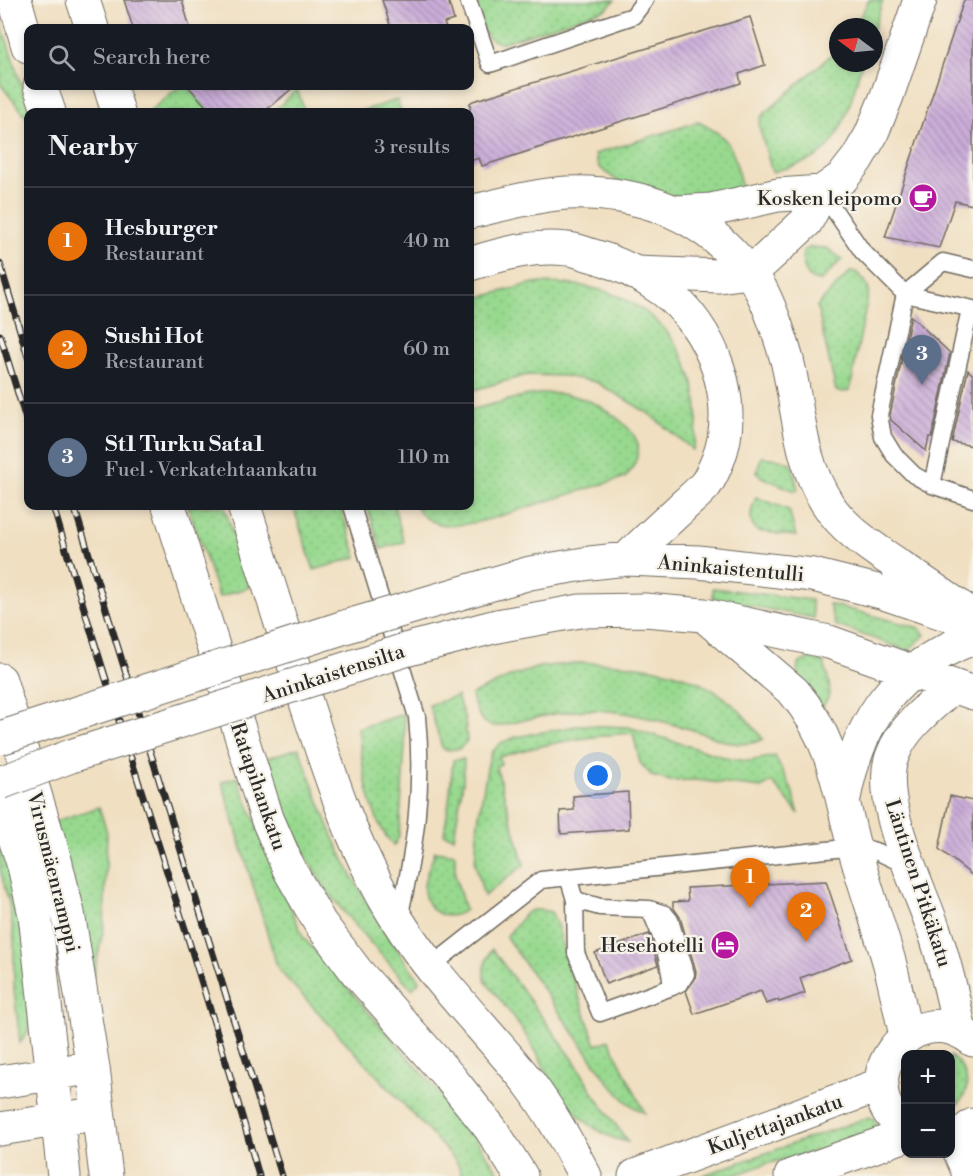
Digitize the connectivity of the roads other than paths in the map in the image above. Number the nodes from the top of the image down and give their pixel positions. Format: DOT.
graph roads {
  1 [pos="15,0"];
  2 [pos="83,0"];
  3 [pos="468,0"];
  4 [pos="645,0"];
  5 [pos="920,0"];
  6 [pos="91,24"];
  7 [pos="24,32"];
  8 [pos="41,90"];
  9 [pos="111,90"];
  10 [pos="48,108"];
  11 [pos="117,108"];
  12 [pos="822,192"];
  13 [pos="474,211"];
  14 [pos="678,213"];
  15 [pos="474,263"];
  16 [pos="973,269"];
  17 [pos="749,272"];
  18 [pos="635,273"];
  19 [pos="904,294"];
  20 [pos="972,309"];
  21 [pos="932,485"];
  22 [pos="973,499"];
  23 [pos="170,510"];
  24 [pos="245,510"];
  25 [pos="353,510"];
  26 [pos="627,559"];
  27 [pos="485,586"];
  28 [pos="704,615"];
  29 [pos="973,616"];
  30 [pos="973,623"];
  31 [pos="973,638"];
  32 [pos="911,672"];
  33 [pos="0,680"];
  34 [pos="963,689"];
  35 [pos="0,738"];
  36 [pos="0,783"];
  37 [pos="0,793"];
  38 [pos="844,800"];
  39 [pos="855,848"];
  40 [pos="910,868"];
  41 [pos="568,877"];
  42 [pos="575,900"];
  43 [pos="398,922"];
  44 [pos="430,967"];
  45 [pos="906,1036"];
  46 [pos="967,1036"];
  47 [pos="93,1068"];
  48 [pos="54,1073"];
  49 [pos="0,1082"];
  50 [pos="882,1084"];
  51 [pos="98,1114"];
  52 [pos="58,1119"];
  53 [pos="901,1123"];
  54 [pos="0,1129"];
  55 [pos="959,1132"];
  56 [pos="901,1137"];
  57 [pos="64,1176"];
  58 [pos="106,1176"];
  59 [pos="521,1176"];
  60 [pos="585,1176"];
  61 [pos="635,1176"];
  62 [pos="791,1176"];
  63 [pos="970,1176"];
  1 -- 7 [label="main road"];
  2 -- 6 [label="main road"];
  3 -- 4 [label="lane"];
  5 -- 12 [label="main road"];
  8 -- 10 [label="main road"];
  9 -- 11 [label="main road"];
  12 -- 14 [label="main road"];
  12 -- 17 [label="main road"];
  12 -- 19 [label="lane"];
  13 -- 14 [label="main road"];
  14 -- 17 [label="main road"];
  15 -- 18 [label="main road"];
  16 -- 19 [label="lane"];
  17 -- 18 [label="main road"];
  17 -- 29 [label="main road"];
  18 -- 26 [label="main road"];
  19 -- 20 [label="lane"];
  19 -- 21 [label="lane"];
  20 -- 21 [label="lane"];
  21 -- 22 [label="lane"];
  23 -- 59 [label="main road, Ratapihankatu"];
  24 -- 43 [label="main road"];
  25 -- 43 [label="lane"];
  26 -- 27 [label="main road, Aninkaistentulli"];
  26 -- 30 [label="main road, Aninkaistentulli"];
  27 -- 35 [label="main road, Aninkaistensilta, bridge"];
  28 -- 32 [label="main road"];
  28 -- 36 [label="main road, Aninkaistensilta, bridge"];
  28 -- 38 [label="main road"];
  31 -- 32 [label="main road"];
  32 -- 34 [label="main road"];
  32 -- 38 [label="main road"];
  33 -- 47 [label="main road, Virusmäenramppi"];
  34 -- 40 [label="main road, Läntinen Pitkäkatu"];
  37 -- 48 [label="main road, Virusmäenramppi"];
  38 -- 39 [label="main road"];
  39 -- 40 [label="lane"];
  39 -- 41 [label="lane"];
  39 -- 45 [label="main road"];
  40 -- 46 [label="main road, Läntinen Pitkäkatu"];
  41 -- 42 [label="lane"];
  41 -- 44 [label="lane"];
  42 -- 42 [label="lane"];
  43 -- 44 [label="main road"];
  44 -- 60 [label="main road"];
  45 -- 46 [label="main road"];
  45 -- 50 [label="main road"];
  47 -- 48 [label="main road"];
  47 -- 51 [label="main road, Virusmäenramppi"];
  48 -- 49 [label="main road"];
  48 -- 52 [label="main road, Virusmäenramppi"];
  50 -- 53 [label="main road"];
  50 -- 61 [label="main road, Kuljettajankatu"];
  51 -- 52 [label="main road"];
  51 -- 58 [label="main road, Virusmäenramppi"];
  52 -- 54 [label="main road"];
  52 -- 57 [label="main road, Virusmäenramppi"];
  55 -- 63 [label="main road"];
  56 -- 62 [label="main road"];
}
